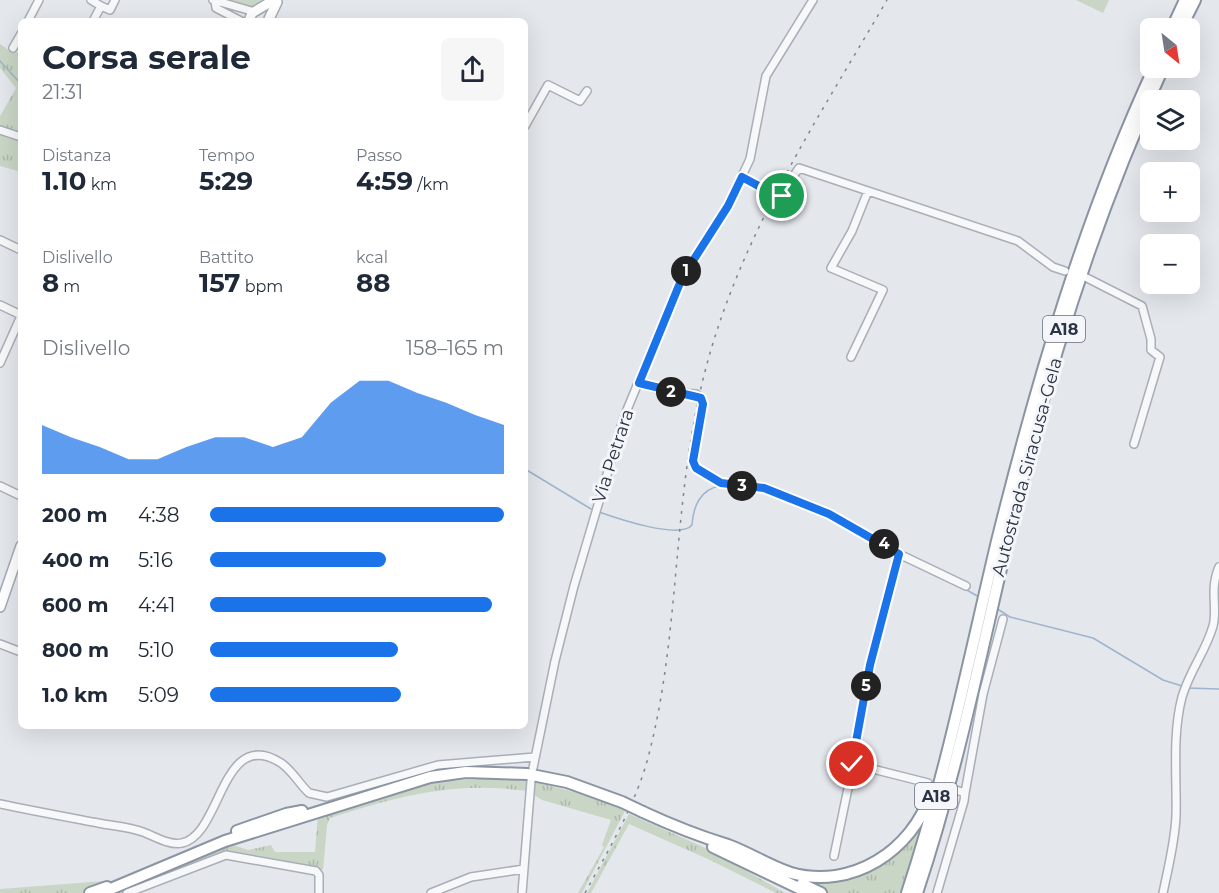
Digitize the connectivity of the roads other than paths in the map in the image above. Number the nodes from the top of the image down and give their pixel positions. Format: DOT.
graph roads {
  1 [pos="39,0"];
  2 [pos="91,0"];
  3 [pos="115,0"];
  4 [pos="214,0"];
  5 [pos="276,0"];
  6 [pos="813,0"];
  7 [pos="1185,0"];
  8 [pos="1195,0"];
  9 [pos="225,5"];
  10 [pos="101,6"];
  11 [pos="256,11"];
  12 [pos="30,18"];
  13 [pos="95,18"];
  14 [pos="235,18"];
  15 [pos="244,18"];
  16 [pos="250,18"];
  17 [pos="267,18"];
  18 [pos="269,18"];
  19 [pos="1177,18"];
  20 [pos="1186,18"];
  21 [pos="18,39"];
  22 [pos="13,48"];
  23 [pos="1150,78"];
  24 [pos="1159,78"];
  25 [pos="587,91"];
  26 [pos="528,121"];
  27 [pos="0,130"];
  28 [pos="18,136"];
  29 [pos="742,177"];
  30 [pos="868,191"];
  31 [pos="0,240"];
  32 [pos="18,249"];
  33 [pos="1065,271"];
  34 [pos="1087,278"];
  35 [pos="0,305"];
  36 [pos="18,314"];
  37 [pos="18,322"];
  38 [pos="851,357"];
  39 [pos="1,358"];
  40 [pos="639,383"];
  41 [pos="1134,444"];
  42 [pos="0,486"];
  43 [pos="18,495"];
  44 [pos="899,554"];
  45 [pos="18,555"];
  46 [pos="1219,567"];
  47 [pos="966,586"];
  48 [pos="989,596"];
  49 [pos="0,607"];
  50 [pos="986,610"];
  51 [pos="1003,619"];
  52 [pos="0,644"];
  53 [pos="18,651"];
  54 [pos="960,698"];
  55 [pos="956,753"];
  56 [pos="535,757"];
  57 [pos="852,764"];
  58 [pos="534,768"];
  59 [pos="531,781"];
  60 [pos="928,783"];
  61 [pos="956,790"];
  62 [pos="965,793"];
  63 [pos="0,797"];
  64 [pos="338,804"];
  65 [pos="4,805"];
  66 [pos="689,833"];
  67 [pos="715,843"];
  68 [pos="729,854"];
  69 [pos="834,856"];
  70 [pos="524,869"];
  71 [pos="90,893"];
  72 [pos="101,893"];
  73 [pos="128,893"];
  74 [pos="319,893"];
  75 [pos="431,893"];
  76 [pos="522,893"];
  77 [pos="792,893"];
  78 [pos="809,893"];
  79 [pos="821,893"];
  80 [pos="908,893"];
  81 [pos="916,893"];
  82 [pos="922,893"];
  83 [pos="937,893"];
  84 [pos="1163,893"];
  1 -- 12 [label="street"];
  2 -- 10 [label="street"];
  3 -- 10 [label="street"];
  4 -- 9 [label="street"];
  4 -- 14 [label="street"];
  5 -- 11 [label="main road"];
  5 -- 18 [label="main road"];
  6 -- 29 [label="street, Via Petrara"];
  7 -- 19 [label="highway"];
  8 -- 20 [label="highway"];
  9 -- 11 [label="street"];
  9 -- 15 [label="street"];
  10 -- 13 [label="street"];
  11 -- 16 [label="main road"];
  11 -- 17 [label="main road"];
  21 -- 22 [label="street"];
  23 -- 48 [label="highway, Autostrada Siracusa-Gela / A18"];
  24 -- 48 [label="highway, Autostrada Siracusa-Gela / A18"];
  25 -- 26 [label="street"];
  27 -- 28 [label="street"];
  29 -- 30 [label="street"];
  29 -- 40 [label="street, Via Petrara"];
  30 -- 33 [label="street"];
  30 -- 38 [label="street"];
  31 -- 32 [label="street"];
  34 -- 41 [label="street"];
  35 -- 36 [label="street"];
  37 -- 39 [label="street"];
  40 -- 44 [label="street"];
  40 -- 56 [label="street, Via Petrara"];
  42 -- 43 [label="street"];
  44 -- 47 [label="street"];
  44 -- 57 [label="street"];
  45 -- 49 [label="main road"];
  46 -- 84 [label="street"];
  48 -- 50 [label="highway"];
  50 -- 54 [label="highway, A18"];
  50 -- 55 [label="highway, A18"];
  51 -- 62 [label="street"];
  52 -- 53 [label="street"];
  54 -- 67 [label="highway"];
  54 -- 80 [label="highway, A18"];
  55 -- 81 [label="highway, A18"];
  55 -- 82 [label="highway"];
  56 -- 58 [label="street, Via Petrara"];
  56 -- 65 [label="street"];
  57 -- 60 [label="street"];
  57 -- 69 [label="street"];
  59 -- 70 [label="street"];
  61 -- 62 [label="street"];
  62 -- 83 [label="street"];
  63 -- 65 [label="street"];
  64 -- 66 [label="highway, bridge"];
  64 -- 71 [label="highway"];
  64 -- 72 [label="highway"];
  66 -- 67 [label="highway"];
  66 -- 68 [label="highway"];
  67 -- 79 [label="highway"];
  68 -- 77 [label="highway"];
  68 -- 78 [label="highway"];
  70 -- 75 [label="street"];
  70 -- 76 [label="street"];
  73 -- 74 [label="street"];
}
